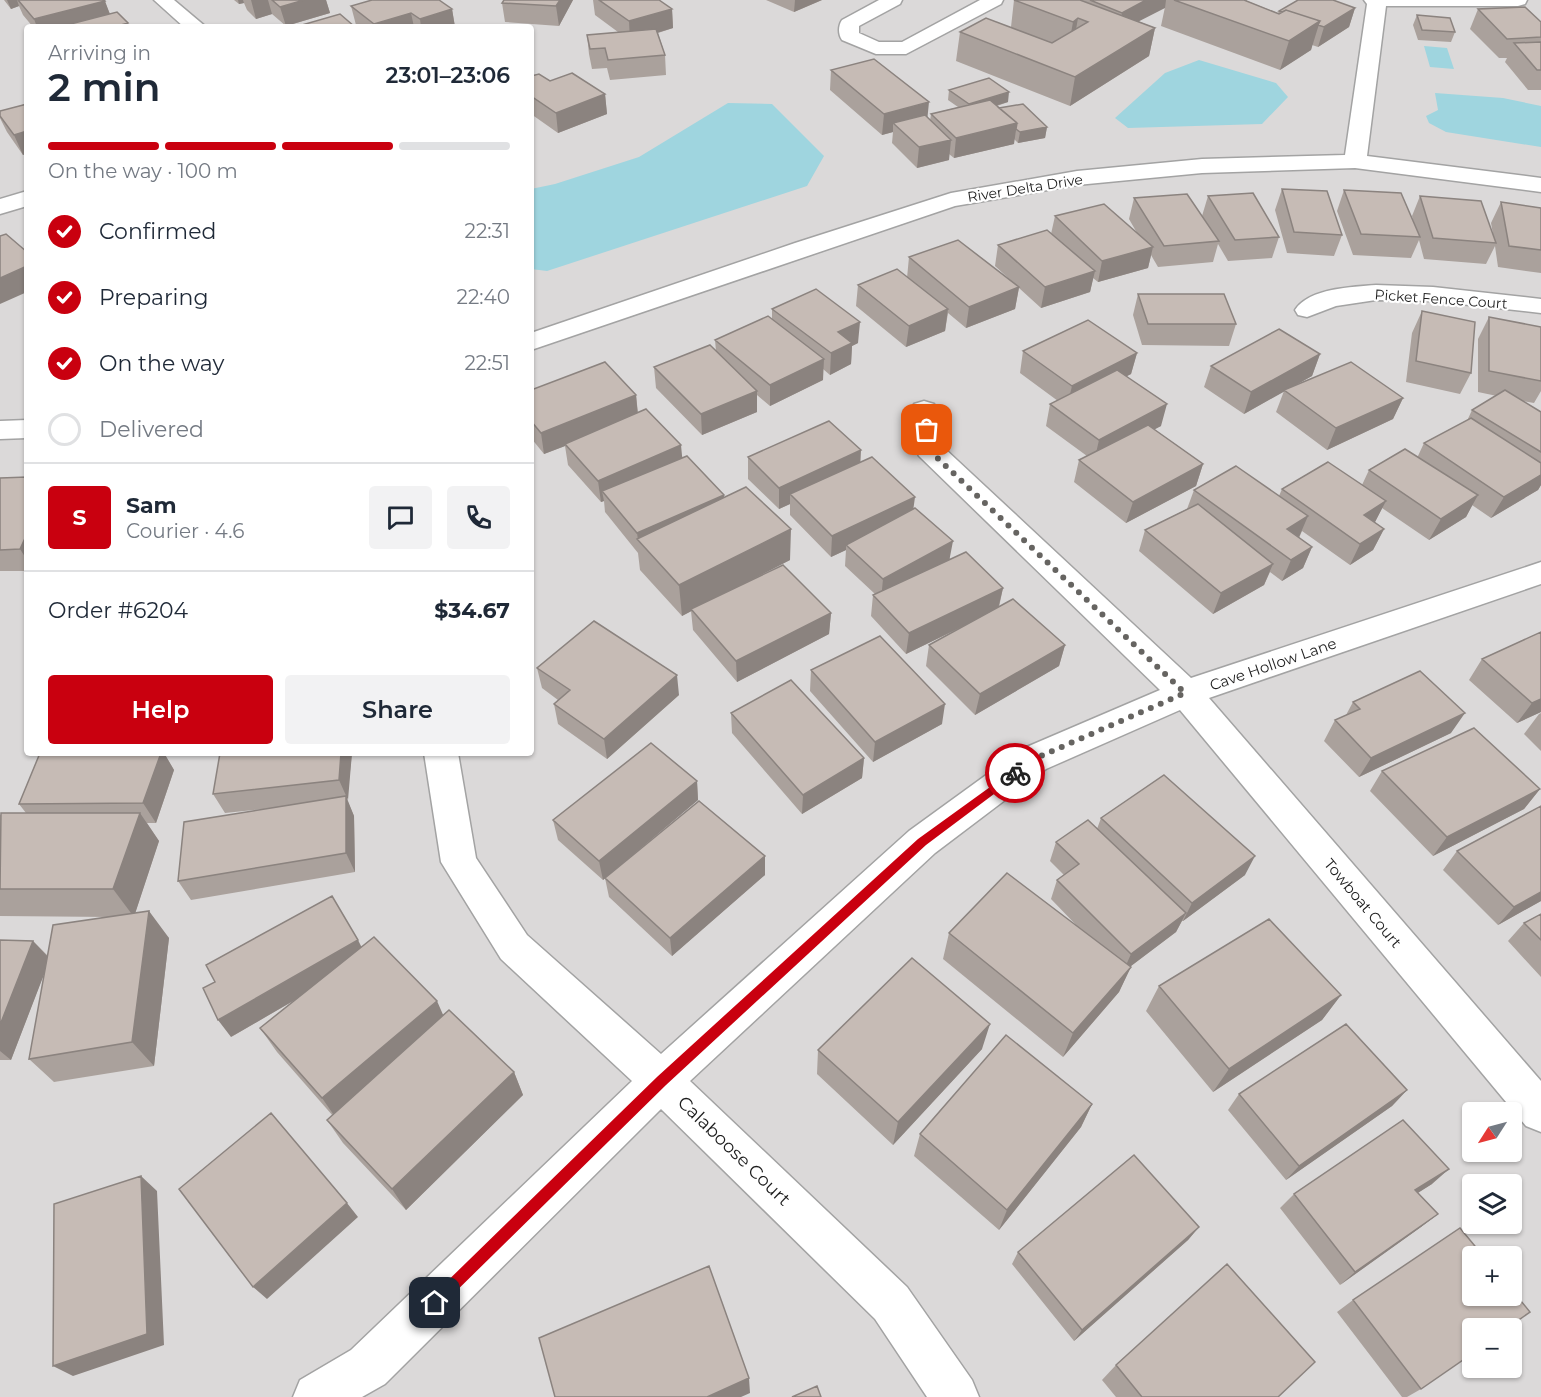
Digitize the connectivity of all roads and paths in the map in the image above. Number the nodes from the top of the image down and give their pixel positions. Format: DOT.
graph roads {
  1 [pos="163,0"];
  2 [pos="893,0"];
  3 [pos="994,0"];
  4 [pos="1375,0"];
  5 [pos="1518,0"];
  6 [pos="951,4"];
  7 [pos="973,12"];
  8 [pos="192,24"];
  9 [pos="1355,161"];
  10 [pos="1541,185"];
  11 [pos="24,199"];
  12 [pos="0,207"];
  13 [pos="1541,306"];
  14 [pos="1307,310"];
  15 [pos="534,341"];
  16 [pos="924,410"];
  17 [pos="24,429"];
  18 [pos="0,430"];
  19 [pos="1541,573"];
  20 [pos="1185,693"];
  21 [pos="440,756"];
  22 [pos="662,1081"];
  23 [pos="1541,1112"];
  24 [pos="317,1397"];
  25 [pos="955,1397"];
  1 -- 8 [label="street"];
  2 -- 7 [label="street"];
  3 -- 7 [label="street"];
  4 -- 5 [label="street"];
  4 -- 9 [label="street"];
  6 -- 7 [label="street"];
  9 -- 10 [label="street, River Delta Drive"];
  9 -- 15 [label="street, River Delta Drive"];
  11 -- 12 [label="street"];
  13 -- 14 [label="street, Picket Fence Court"];
  16 -- 20 [label="street, Towboat Court"];
  17 -- 18 [label="street"];
  19 -- 20 [label="street, Cave Hollow Lane"];
  20 -- 22 [label="street, Cave Hollow Lane"];
  20 -- 23 [label="street, Towboat Court"];
  21 -- 22 [label="street, Calaboose Court"];
  22 -- 24 [label="street, Cave Hollow Lane"];
  22 -- 25 [label="street, Calaboose Court"];
}
